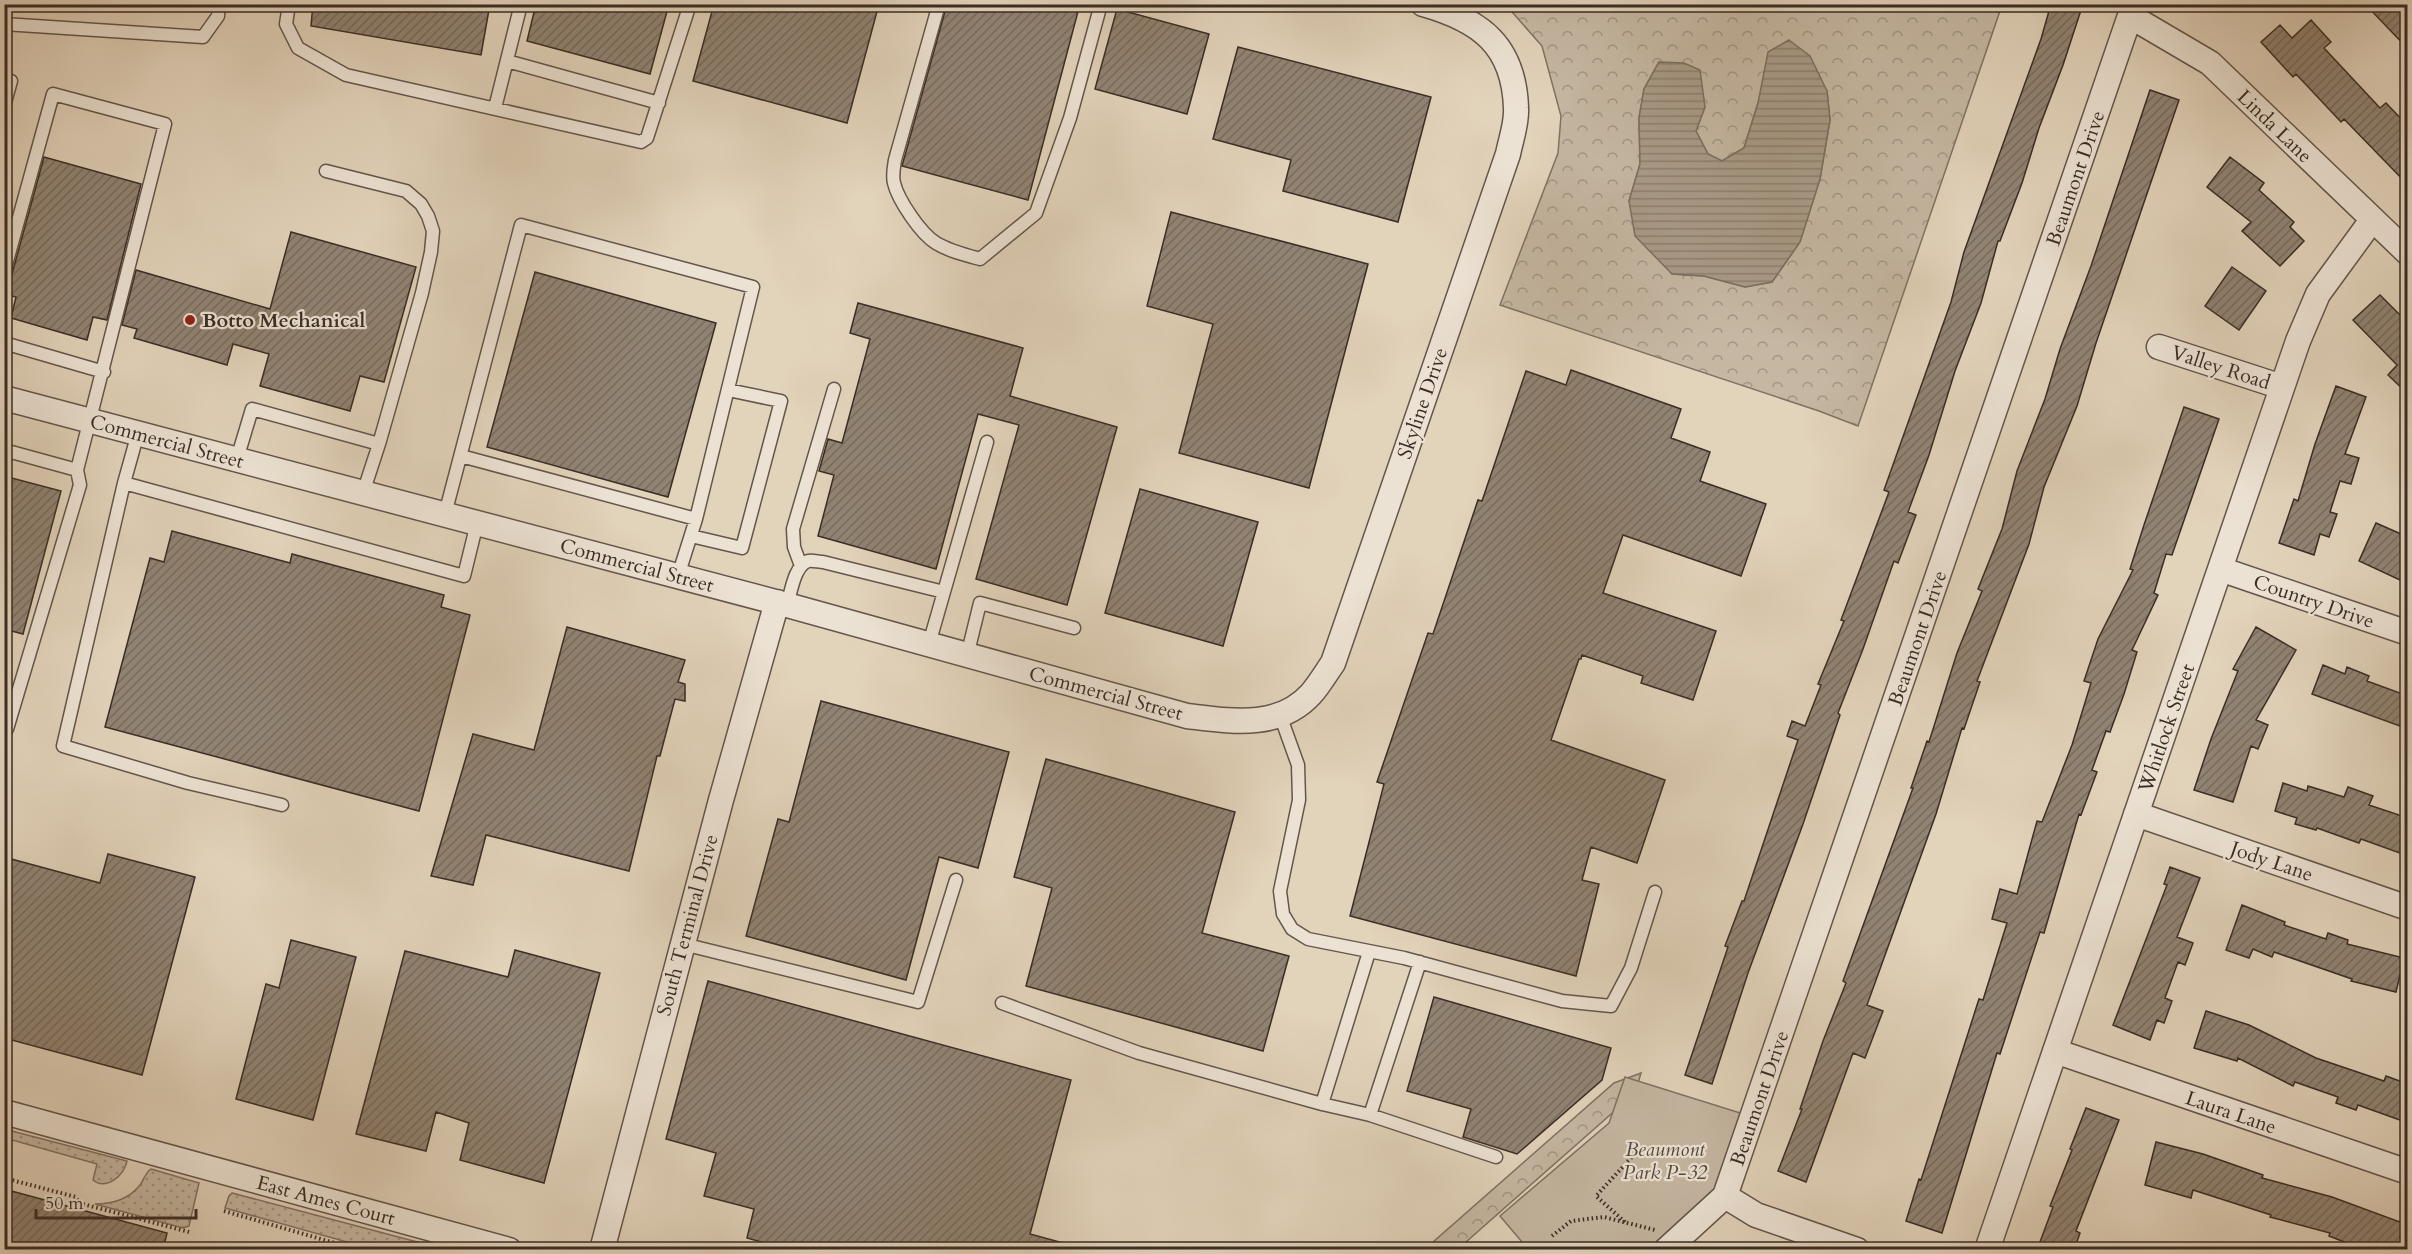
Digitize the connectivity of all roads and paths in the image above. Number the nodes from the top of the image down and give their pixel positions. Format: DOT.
graph roads {
  1 [pos="219,4"];
  2 [pos="289,4"];
  3 [pos="521,4"];
  4 [pos="690,4"];
  5 [pos="939,4"];
  6 [pos="1101,4"];
  7 [pos="1423,4"];
  8 [pos="1460,10"];
  9 [pos="2132,10"];
  10 [pos="4,24"];
  11 [pos="507,61"];
  12 [pos="11,81"];
  13 [pos="659,103"];
  14 [pos="4,106"];
  15 [pos="495,108"];
  16 [pos="326,171"];
  17 [pos="2372,220"];
  18 [pos="2408,253"];
  19 [pos="4,272"];
  20 [pos="4,343"];
  21 [pos="2159,347"];
  22 [pos="104,372"];
  23 [pos="2282,387"];
  24 [pos="834,389"];
  25 [pos="728,390"];
  26 [pos="4,398"];
  27 [pos="91,421"];
  28 [pos="138,433"];
  29 [pos="987,442"];
  30 [pos="379,444"];
  31 [pos="4,450"];
  32 [pos="461,456"];
  33 [pos="237,459"];
  34 [pos="77,470"];
  35 [pos="124,483"];
  36 [pos="363,493"];
  37 [pos="445,514"];
  38 [pos="696,519"];
  39 [pos="477,523"];
  40 [pos="691,536"];
  41 [pos="801,566"];
  42 [pos="2220,569"];
  43 [pos="678,576"];
  44 [pos="944,592"];
  45 [pos="782,604"];
  46 [pos="1074,628"];
  47 [pos="2408,633"];
  48 [pos="929,644"];
  49 [pos="967,656"];
  50 [pos="1275,717"];
  51 [pos="4,728"];
  52 [pos="282,805"];
  53 [pos="2136,814"];
  54 [pos="956,880"];
  55 [pos="1655,892"];
  56 [pos="2408,908"];
  57 [pos="683,944"];
  58 [pos="1369,951"];
  59 [pos="1420,962"];
  60 [pos="1002,1003"];
  61 [pos="2055,1051"];
  62 [pos="1322,1104"];
  63 [pos="4,1112"];
  64 [pos="1370,1115"];
  65 [pos="1641,1147"];
  66 [pos="1496,1157"];
  67 [pos="2408,1172"];
  68 [pos="4,1178"];
  69 [pos="1725,1196"];
  70 [pos="224,1211"];
  71 [pos="1628,1224"];
  72 [pos="189,1232"];
  73 [pos="1552,1236"];
  74 [pos="479,1246"];
  75 [pos="1669,1247"];
  76 [pos="359,1250"];
  77 [pos="509,1250"];
  78 [pos="602,1250"];
  79 [pos="1857,1250"];
  80 [pos="1987,1250"];
  1 -- 10 [label="lane"];
  2 -- 15 [label="lane"];
  3 -- 11 [label="lane"];
  4 -- 13 [label="lane"];
  5 -- 6 [label="lane"];
  7 -- 8 [label="street"];
  8 -- 50 [label="street, Skyline Drive"];
  9 -- 17 [label="street, Linda Lane"];
  9 -- 69 [label="street, Beaumont Drive"];
  11 -- 13 [label="lane"];
  11 -- 15 [label="lane"];
  12 -- 14 [label="lane"];
  13 -- 15 [label="lane"];
  16 -- 30 [label="lane"];
  17 -- 18 [label="street, Linda Lane"];
  17 -- 23 [label="street, Whitlock Street"];
  19 -- 22 [label="lane"];
  20 -- 22 [label="lane"];
  21 -- 23 [label="street, Valley Road"];
  22 -- 27 [label="lane"];
  23 -- 42 [label="street, Whitlock Street"];
  24 -- 41 [label="lane"];
  25 -- 32 [label="lane"];
  25 -- 38 [label="lane"];
  25 -- 40 [label="lane"];
  26 -- 27 [label="street, Commercial Street"];
  27 -- 28 [label="street, Commercial Street"];
  27 -- 34 [label="lane"];
  28 -- 33 [label="street, Commercial Street"];
  28 -- 35 [label="lane"];
  29 -- 44 [label="lane"];
  30 -- 33 [label="lane"];
  30 -- 36 [label="lane"];
  31 -- 34 [label="lane"];
  32 -- 37 [label="lane"];
  32 -- 38 [label="lane"];
  33 -- 36 [label="street, Commercial Street"];
  34 -- 51 [label="lane"];
  35 -- 39 [label="lane"];
  35 -- 52 [label="lane"];
  36 -- 37 [label="street, Commercial Street"];
  37 -- 39 [label="street, Commercial Street"];
  38 -- 40 [label="lane"];
  39 -- 43 [label="street, Commercial Street"];
  40 -- 43 [label="lane"];
  41 -- 44 [label="lane"];
  41 -- 45 [label="lane"];
  42 -- 47 [label="street, Country Drive"];
  42 -- 53 [label="street, Whitlock Street"];
  43 -- 45 [label="street, Commercial Street"];
  44 -- 48 [label="lane"];
  45 -- 48 [label="street, Commercial Street"];
  45 -- 57 [label="street, South Terminal Drive"];
  46 -- 49 [label="lane"];
  48 -- 49 [label="street, Commercial Street"];
  49 -- 50 [label="street, Commercial Street"];
  50 -- 58 [label="lane"];
  53 -- 56 [label="street, Jody Lane"];
  53 -- 61 [label="street, Whitlock Street"];
  54 -- 57 [label="lane"];
  55 -- 59 [label="lane"];
  57 -- 78 [label="street, South Terminal Drive"];
  58 -- 59 [label="lane"];
  58 -- 62 [label="lane"];
  59 -- 64 [label="lane"];
  60 -- 62 [label="lane"];
  61 -- 67 [label="street, Laura Lane"];
  61 -- 80 [label="street, Whitlock Street"];
  62 -- 64 [label="lane"];
  63 -- 74 [label="street, East Ames Court"];
  64 -- 66 [label="lane"];
  65 -- 71 [label="path"];
  68 -- 72 [label="path"];
  69 -- 75 [label="street, Beaumont Drive"];
  69 -- 79 [label="street"];
  70 -- 76 [label="path"];
  71 -- 73 [label="path"];
  71 -- 75 [label="path"];
  74 -- 77 [label="street, East Ames Court"];
}
